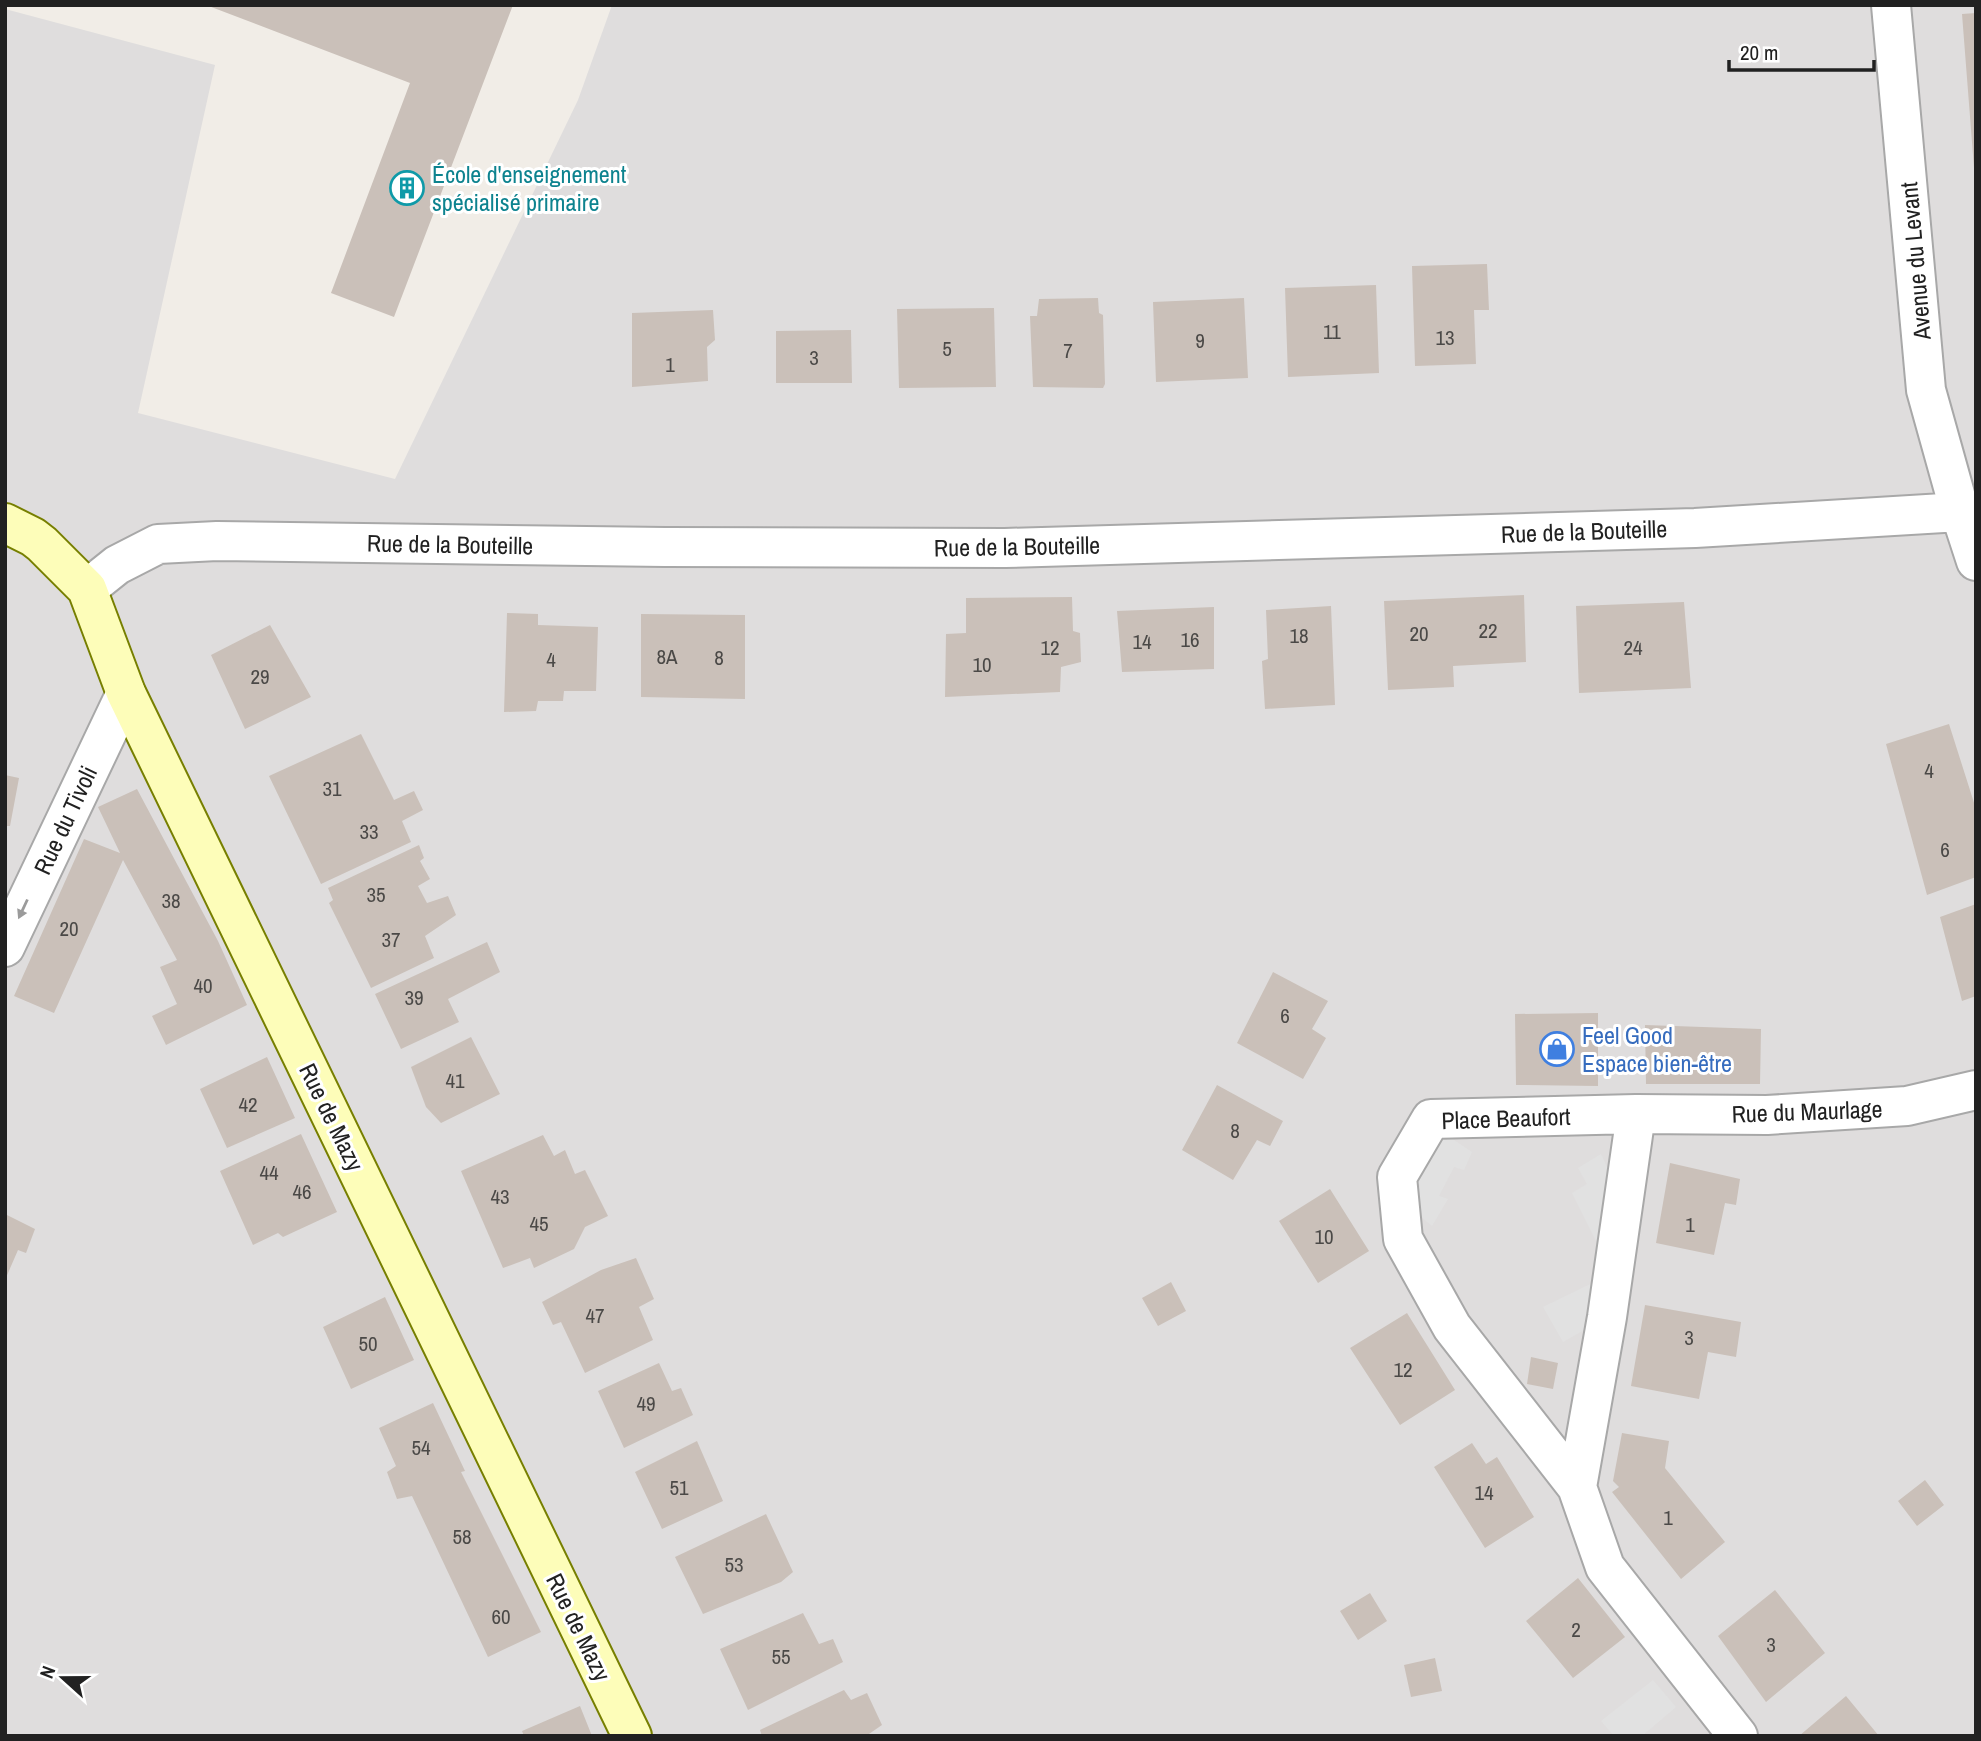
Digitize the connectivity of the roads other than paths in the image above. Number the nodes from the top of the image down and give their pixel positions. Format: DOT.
graph roads {
  1 [pos="1891,5"];
  2 [pos="1960,512"];
  3 [pos="5,523"];
  4 [pos="1976,561"];
  5 [pos="86,589"];
  6 [pos="126,693"];
  7 [pos="5,947"];
  8 [pos="1976,1090"];
  9 [pos="1636,1114"];
  10 [pos="1577,1487"];
  11 [pos="632,1736"];
  12 [pos="1738,1736"];
  1 -- 2 [label="street, Avenue du Levant"];
  2 -- 4 [label="street, Avenue du Levant"];
  2 -- 5 [label="street, Rue de la Bouteille"];
  3 -- 5 [label="street, Rue de Mazy"];
  5 -- 6 [label="street, Rue de Mazy"];
  6 -- 7 [label="street, Rue du Tivoli, one-way"];
  6 -- 11 [label="street, Rue de Mazy"];
  8 -- 9 [label="street, Rue du Maurlage"];
  9 -- 10 [label="street"];
  9 -- 10 [label="street, Place Beaufort"];
  10 -- 12 [label="street"];
}
